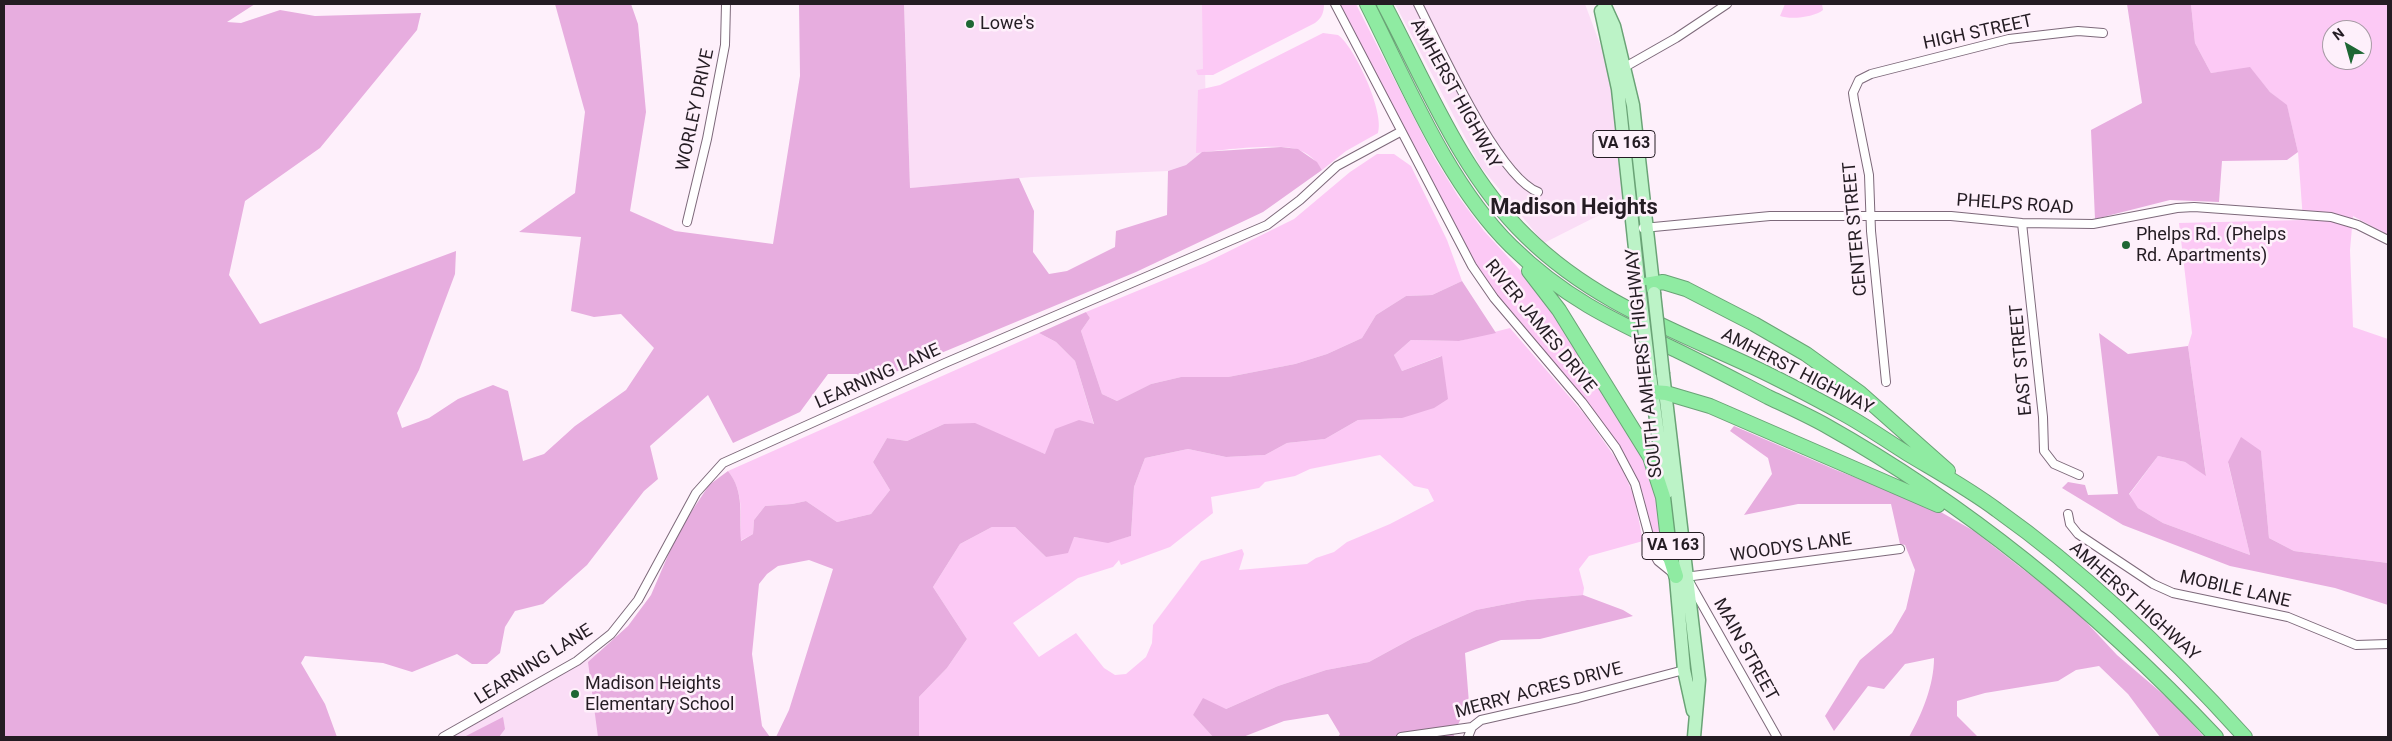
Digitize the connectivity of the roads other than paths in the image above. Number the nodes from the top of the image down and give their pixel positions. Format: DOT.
graph roads {
  1 [pos="726,4"];
  2 [pos="1335,4"];
  3 [pos="1367,4"];
  4 [pos="1384,4"];
  5 [pos="1418,4"];
  6 [pos="1602,4"];
  7 [pos="1727,4"];
  8 [pos="2103,33"];
  9 [pos="1625,67"];
  10 [pos="1862,78"];
  11 [pos="1400,132"];
  12 [pos="1538,192"];
  13 [pos="1870,217"];
  14 [pos="687,222"];
  15 [pos="2022,223"];
  16 [pos="1647,228"];
  17 [pos="1634,229"];
  18 [pos="1501,235"];
  19 [pos="2388,240"];
  20 [pos="1639,286"];
  21 [pos="1654,288"];
  22 [pos="1886,382"];
  23 [pos="1659,392"];
  24 [pos="2079,474"];
  25 [pos="1996,509"];
  26 [pos="2068,514"];
  27 [pos="1996,539"];
  28 [pos="1900,549"];
  29 [pos="1681,577"];
  30 [pos="2388,644"];
  31 [pos="1684,670"];
  32 [pos="1695,723"];
  33 [pos="1472,727"];
  34 [pos="1401,736"];
  35 [pos="443,737"];
  36 [pos="1468,737"];
  37 [pos="1694,737"];
  38 [pos="1777,737"];
  39 [pos="2216,737"];
  40 [pos="2245,737"];
  1 -- 14 [label="street, WORLEY DRIVE"];
  2 -- 11 [label="street, RIVER JAMES DRIVE"];
  3 -- 18 [label="highway, AMHERST HIGHWAY"];
  4 -- 25 [label="highway, AMHERST HIGHWAY"];
  5 -- 12 [label="street"];
  6 -- 9 [label="main road, SOUTH AMHERST HIGHWAY / VA 163"];
  6 -- 17 [label="main road, SOUTH AMHERST HIGHWAY / VA 163"];
  7 -- 9 [label="street"];
  8 -- 10 [label="street, HIGH STREET"];
  9 -- 16 [label="main road, SOUTH AMHERST HIGHWAY / VA 163"];
  10 -- 13 [label="street, CENTER STREET"];
  11 -- 29 [label="street, RIVER JAMES DRIVE"];
  11 -- 35 [label="street, LEARNING LANE"];
  13 -- 15 [label="street, PHELPS ROAD"];
  13 -- 16 [label="street, PHELPS ROAD"];
  13 -- 22 [label="street, CENTER STREET"];
  15 -- 19 [label="street, PHELPS ROAD"];
  15 -- 24 [label="street, EAST STREET"];
  16 -- 17 [label="street, PHELPS ROAD"];
  16 -- 21 [label="main road, SOUTH AMHERST HIGHWAY / VA 163"];
  17 -- 20 [label="main road, SOUTH AMHERST HIGHWAY / VA 163"];
  18 -- 27 [label="highway, AMHERST HIGHWAY"];
  18 -- 29 [label="highway"];
  20 -- 21 [label="highway"];
  20 -- 23 [label="main road, SOUTH AMHERST HIGHWAY / VA 163, bridge"];
  21 -- 23 [label="main road, SOUTH AMHERST HIGHWAY / VA 163, bridge"];
  21 -- 25 [label="highway"];
  23 -- 27 [label="highway"];
  23 -- 29 [label="main road, SOUTH AMHERST HIGHWAY / VA 163"];
  25 -- 40 [label="highway, AMHERST HIGHWAY"];
  26 -- 30 [label="street, MOBILE LANE"];
  27 -- 39 [label="highway, AMHERST HIGHWAY"];
  28 -- 29 [label="street, WOODYS LANE"];
  29 -- 31 [label="main road, SOUTH AMHERST HIGHWAY / VA 163"];
  29 -- 32 [label="main road, SOUTH AMHERST HIGHWAY / VA 163"];
  29 -- 38 [label="street, MAIN STREET"];
  31 -- 32 [label="main road, SOUTH AMHERST HIGHWAY / VA 163"];
  31 -- 33 [label="street, MERRY ACRES DRIVE"];
  32 -- 37 [label="main road, SOUTH AMHERST HIGHWAY / VA 163"];
  33 -- 34 [label="street, MERRY ACRES DRIVE"];
  33 -- 36 [label="street"];
}
